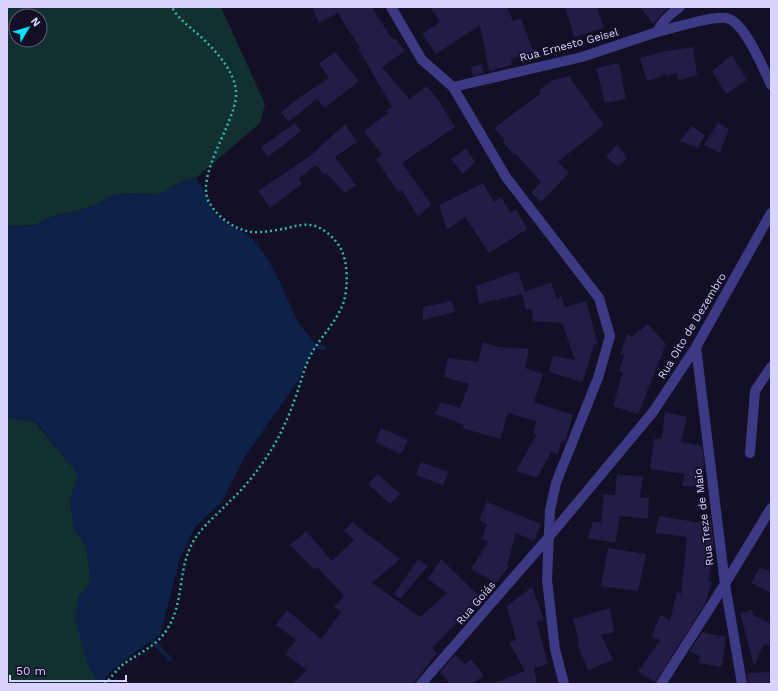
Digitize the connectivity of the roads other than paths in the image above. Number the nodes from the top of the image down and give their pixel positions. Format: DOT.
graph roads {
  1 [pos="391,7"];
  2 [pos="680,7"];
  3 [pos="657,32"];
  4 [pos="771,85"];
  5 [pos="453,87"];
  6 [pos="771,213"];
  7 [pos="696,347"];
  8 [pos="771,367"];
  9 [pos="750,453"];
  10 [pos="771,508"];
  11 [pos="548,538"];
  12 [pos="725,584"];
  13 [pos="421,684"];
  14 [pos="564,684"];
  15 [pos="661,684"];
  16 [pos="742,684"];
  1 -- 5 [label="street"];
  2 -- 3 [label="street"];
  3 -- 4 [label="street, Rua Ernesto Geisel"];
  3 -- 5 [label="street, Rua Ernesto Geisel"];
  5 -- 11 [label="street"];
  6 -- 7 [label="street, Rua Oito de Dezembro"];
  7 -- 11 [label="street, Rua Oito de Dezembro"];
  7 -- 12 [label="street, Rua Treze de Maio"];
  8 -- 9 [label="street"];
  10 -- 12 [label="street"];
  11 -- 13 [label="street, Rua Goiás"];
  11 -- 14 [label="street"];
  12 -- 15 [label="street"];
  12 -- 16 [label="street, Rua Treze de Maio"];
}
